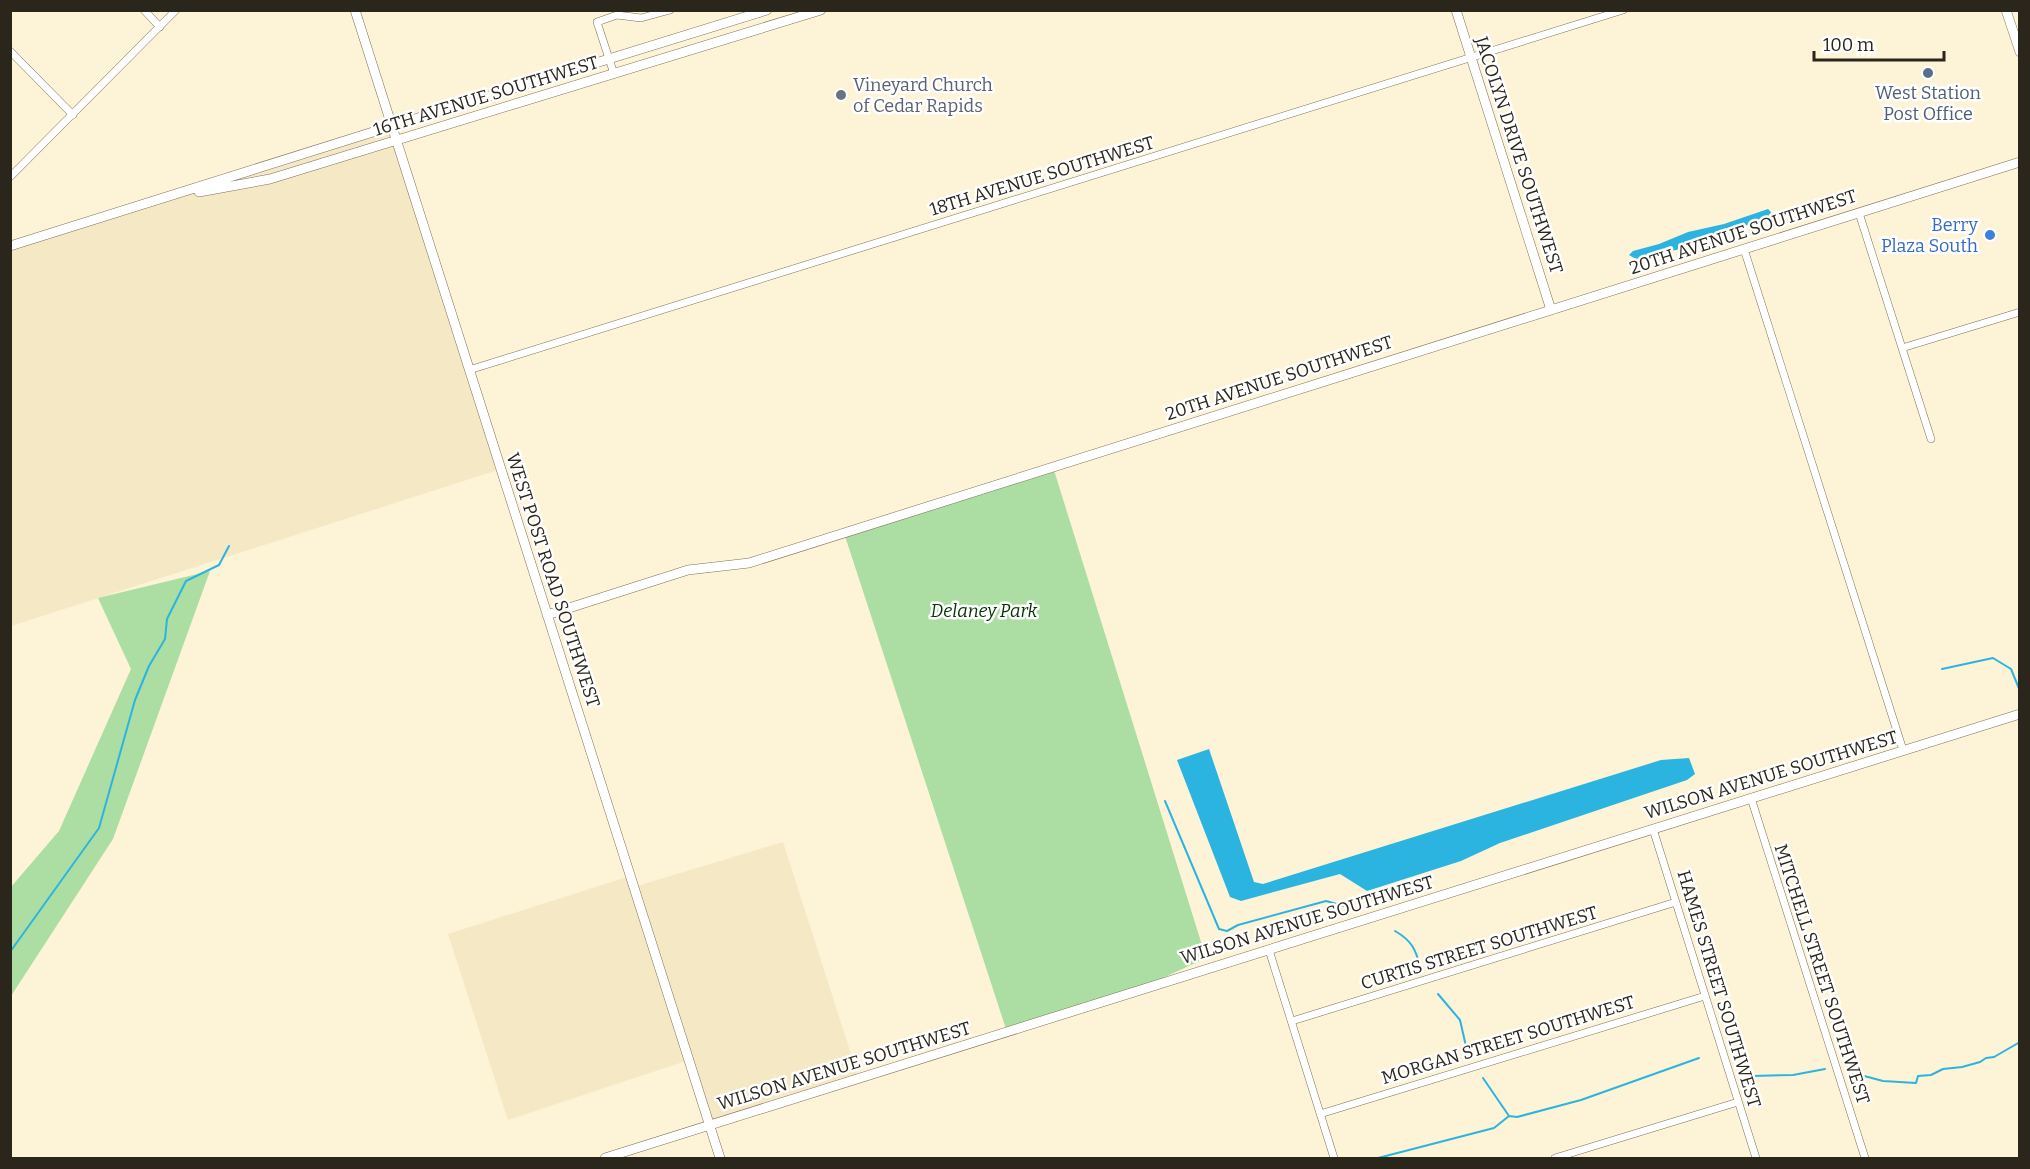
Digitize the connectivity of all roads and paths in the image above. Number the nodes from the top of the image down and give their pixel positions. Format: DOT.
graph roads {
  1 [pos="144,10"];
  2 [pos="176,10"];
  3 [pos="356,10"];
  4 [pos="670,10"];
  5 [pos="767,10"];
  6 [pos="821,10"];
  7 [pos="1456,10"];
  8 [pos="1623,10"];
  9 [pos="2006,10"];
  10 [pos="160,27"];
  11 [pos="10,51"];
  12 [pos="2019,52"];
  13 [pos="1471,58"];
  14 [pos="609,59"];
  15 [pos="614,74"];
  16 [pos="74,115"];
  17 [pos="392,126"];
  18 [pos="396,140"];
  19 [pos="2019,162"];
  20 [pos="10,177"];
  21 [pos="157,200"];
  22 [pos="1859,213"];
  23 [pos="10,246"];
  24 [pos="1744,249"];
  25 [pos="1551,310"];
  26 [pos="2019,312"];
  27 [pos="1902,348"];
  28 [pos="469,370"];
  29 [pos="1931,440"];
  30 [pos="547,615"];
  31 [pos="2019,714"];
  32 [pos="1903,750"];
  33 [pos="1751,798"];
  34 [pos="1653,829"];
  35 [pos="1676,903"];
  36 [pos="1269,950"];
  37 [pos="1705,996"];
  38 [pos="1292,1021"];
  39 [pos="1738,1102"];
  40 [pos="1320,1114"];
  41 [pos="710,1125"];
  42 [pos="605,1158"];
  43 [pos="720,1158"];
  44 [pos="1334,1158"];
  45 [pos="1555,1158"];
  46 [pos="1756,1158"];
  47 [pos="1865,1158"];
  1 -- 10 [label="street"];
  2 -- 10 [label="street"];
  3 -- 17 [label="street, WEST POST ROAD SOUTHWEST"];
  4 -- 14 [label="street"];
  5 -- 14 [label="street, 16TH AVENUE SOUTHWEST"];
  6 -- 15 [label="street, 16TH AVENUE SOUTHWEST"];
  7 -- 13 [label="street, JACOLYN DRIVE SOUTHWEST"];
  8 -- 13 [label="street, 18TH AVENUE SOUTHWEST"];
  9 -- 12 [label="street"];
  10 -- 16 [label="street"];
  11 -- 16 [label="street"];
  13 -- 25 [label="street, JACOLYN DRIVE SOUTHWEST"];
  13 -- 28 [label="street, 18TH AVENUE SOUTHWEST"];
  14 -- 15 [label="street"];
  14 -- 17 [label="street, 16TH AVENUE SOUTHWEST"];
  15 -- 18 [label="street, 16TH AVENUE SOUTHWEST"];
  16 -- 20 [label="street"];
  17 -- 18 [label="street, WEST POST ROAD SOUTHWEST"];
  17 -- 21 [label="street, 16TH AVENUE SOUTHWEST"];
  18 -- 21 [label="street, 16TH AVENUE SOUTHWEST"];
  18 -- 28 [label="street, WEST POST ROAD SOUTHWEST"];
  19 -- 22 [label="street, 20TH AVENUE SOUTHWEST"];
  21 -- 23 [label="street, 16TH AVENUE SOUTHWEST"];
  22 -- 24 [label="street, 20TH AVENUE SOUTHWEST"];
  22 -- 27 [label="street"];
  24 -- 25 [label="street, 20TH AVENUE SOUTHWEST"];
  24 -- 32 [label="street"];
  25 -- 30 [label="street, 20TH AVENUE SOUTHWEST"];
  26 -- 27 [label="street"];
  27 -- 29 [label="street"];
  28 -- 30 [label="street, WEST POST ROAD SOUTHWEST"];
  30 -- 41 [label="street, WEST POST ROAD SOUTHWEST"];
  31 -- 32 [label="street, WILSON AVENUE SOUTHWEST"];
  32 -- 33 [label="street, WILSON AVENUE SOUTHWEST"];
  33 -- 34 [label="street, WILSON AVENUE SOUTHWEST"];
  33 -- 47 [label="street, MITCHELL STREET SOUTHWEST"];
  34 -- 35 [label="street, HAMES STREET SOUTHWEST"];
  34 -- 36 [label="street, WILSON AVENUE SOUTHWEST"];
  35 -- 37 [label="street, HAMES STREET SOUTHWEST"];
  35 -- 38 [label="street, CURTIS STREET SOUTHWEST"];
  36 -- 38 [label="street"];
  36 -- 41 [label="street, WILSON AVENUE SOUTHWEST"];
  37 -- 39 [label="street, HAMES STREET SOUTHWEST"];
  37 -- 40 [label="street, MORGAN STREET SOUTHWEST"];
  38 -- 40 [label="street"];
  39 -- 45 [label="street"];
  39 -- 46 [label="street, HAMES STREET SOUTHWEST"];
  40 -- 44 [label="street"];
  41 -- 42 [label="street, WILSON AVENUE SOUTHWEST"];
  41 -- 43 [label="street, WEST POST ROAD SOUTHWEST"];
}
